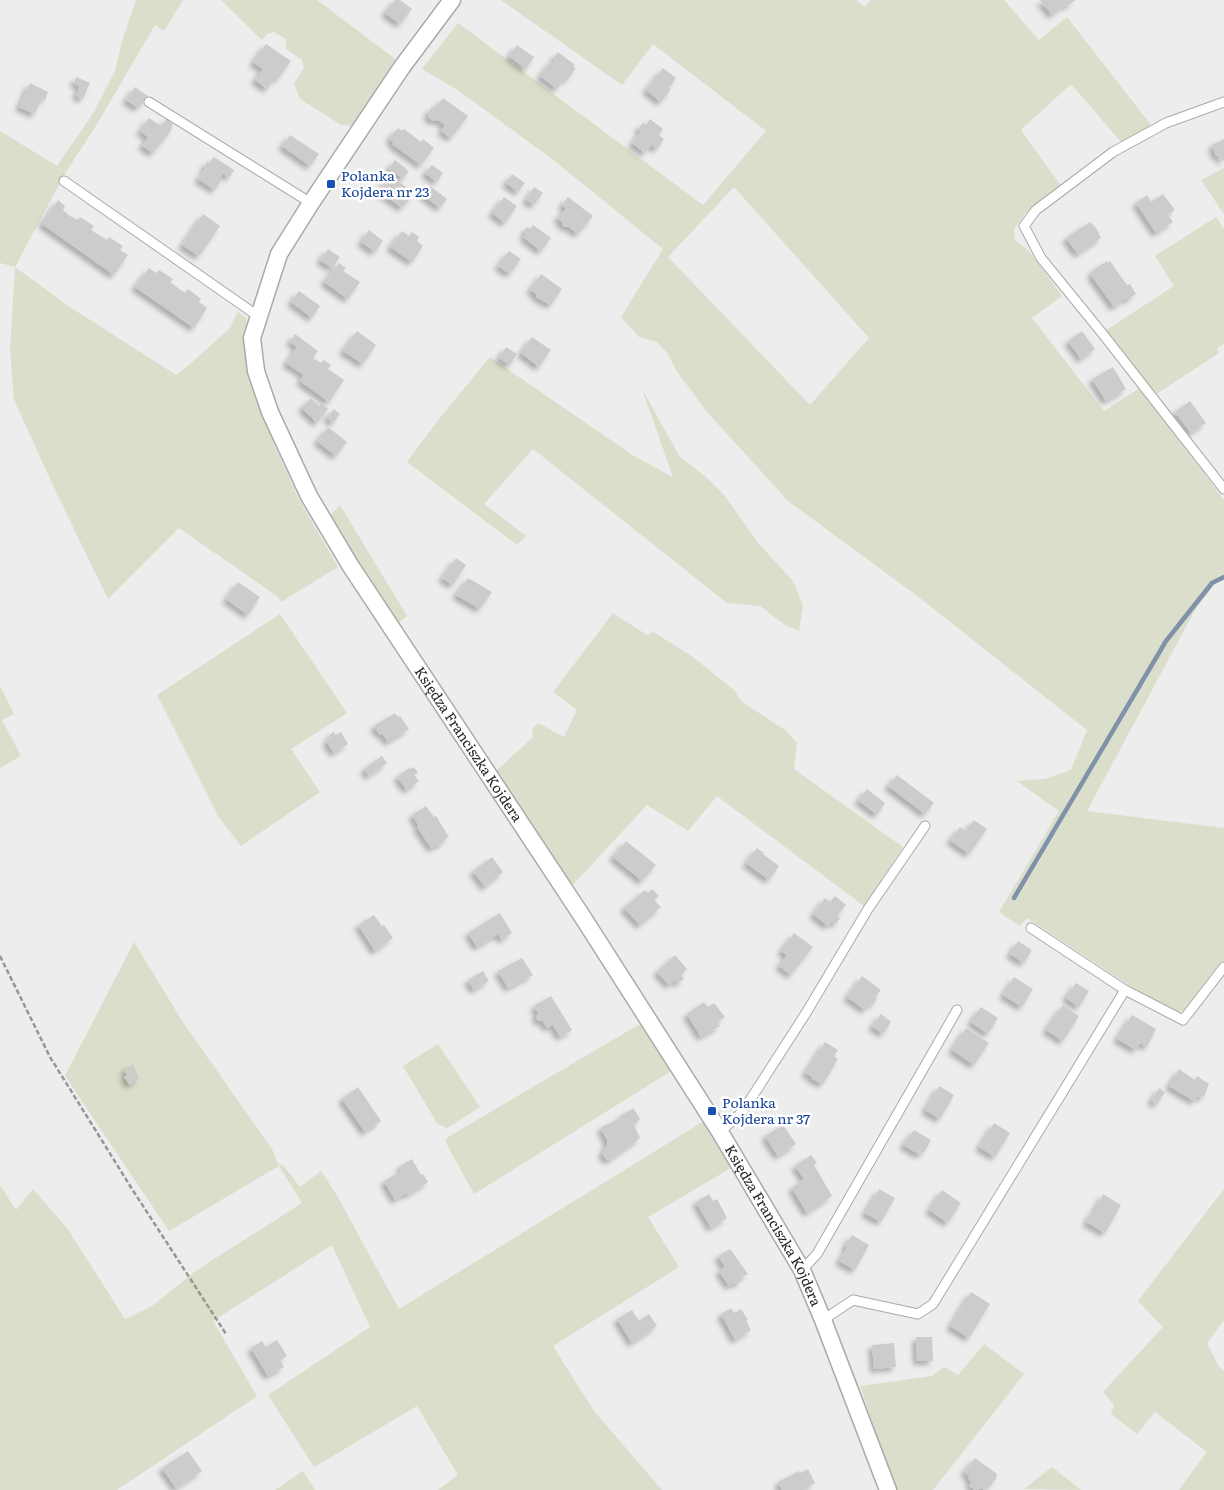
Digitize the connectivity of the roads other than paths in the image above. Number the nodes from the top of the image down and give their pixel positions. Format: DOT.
graph roads {
  1 [pos="452,0"];
  2 [pos="148,102"];
  3 [pos="1224,102"];
  4 [pos="64,181"];
  5 [pos="311,203"];
  6 [pos="258,316"];
  7 [pos="1224,489"];
  8 [pos="925,826"];
  9 [pos="1031,928"];
  10 [pos="1224,967"];
  11 [pos="1125,990"];
  12 [pos="958,1010"];
  13 [pos="720,1132"];
  14 [pos="802,1270"];
  15 [pos="823,1320"];
  16 [pos="888,1490"];
  1 -- 5 [label="street, Księdza Franciszka Kojdera"];
  2 -- 5 [label="lane"];
  3 -- 7 [label="lane"];
  4 -- 6 [label="lane"];
  5 -- 6 [label="street, Księdza Franciszka Kojdera"];
  6 -- 13 [label="street, Księdza Franciszka Kojdera"];
  8 -- 13 [label="lane"];
  9 -- 11 [label="lane"];
  10 -- 11 [label="lane"];
  11 -- 15 [label="lane"];
  12 -- 14 [label="lane"];
  13 -- 14 [label="street, Księdza Franciszka Kojdera"];
  14 -- 15 [label="street, Księdza Franciszka Kojdera"];
  15 -- 16 [label="street, Księdza Franciszka Kojdera"];
}
